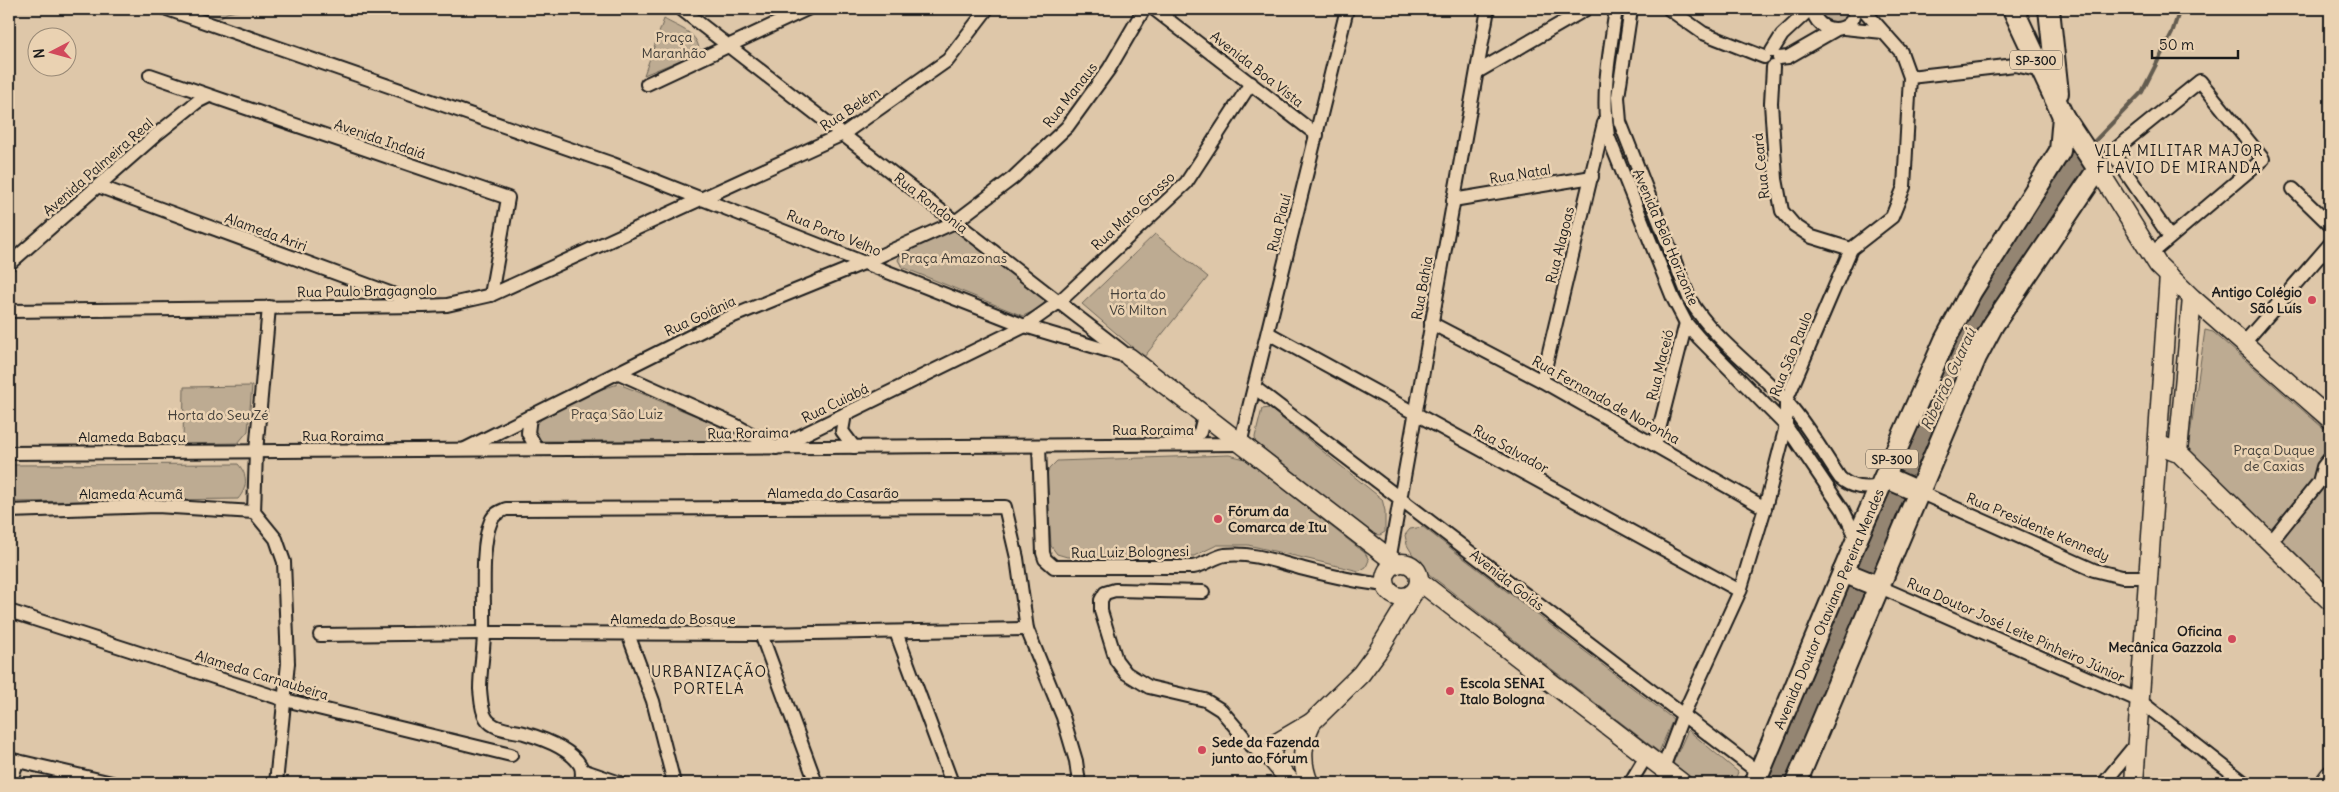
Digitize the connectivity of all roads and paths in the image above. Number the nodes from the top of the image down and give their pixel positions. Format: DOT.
graph roads {
  1 [pos="167,9"];
  2 [pos="681,9"];
  3 [pos="807,9"];
  4 [pos="987,9"];
  5 [pos="1144,9"];
  6 [pos="1154,9"];
  7 [pos="1334,9"];
  8 [pos="1488,9"];
  9 [pos="1586,9"];
  10 [pos="1616,9"];
  11 [pos="1631,9"];
  12 [pos="1669,9"];
  13 [pos="1811,9"];
  14 [pos="1855,9"];
  15 [pos="1863,9"];
  16 [pos="2013,9"];
  17 [pos="2049,9"];
  18 [pos="1345,15"];
  19 [pos="1840,29"];
  20 [pos="1883,32"];
  21 [pos="2027,39"];
  22 [pos="730,46"];
  23 [pos="1772,58"];
  24 [pos="2015,65"];
  25 [pos="2041,71"];
  26 [pos="1476,72"];
  27 [pos="150,75"];
  28 [pos="1910,78"];
  29 [pos="648,84"];
  30 [pos="1251,84"];
  31 [pos="209,96"];
  32 [pos="2062,113"];
  33 [pos="1605,117"];
  34 [pos="843,134"];
  35 [pos="1317,135"];
  36 [pos="1628,144"];
  37 [pos="1613,150"];
  38 [pos="2060,151"];
  39 [pos="2087,153"];
  40 [pos="1595,164"];
  41 [pos="1592,177"];
  42 [pos="98,186"];
  43 [pos="2293,189"];
  44 [pos="703,198"];
  45 [pos="1453,200"];
  46 [pos="955,222"];
  47 [pos="2330,225"];
  48 [pos="2170,237"];
  49 [pos="2330,244"];
  50 [pos="1851,249"];
  51 [pos="2151,254"];
  52 [pos="866,262"];
  53 [pos="9,264"];
  54 [pos="2169,275"];
  55 [pos="491,294"];
  56 [pos="2192,298"];
  57 [pos="1690,300"];
  58 [pos="1059,302"];
  59 [pos="424,306"];
  60 [pos="269,307"];
  61 [pos="1678,308"];
  62 [pos="9,311"];
  63 [pos="1686,322"];
  64 [pos="1431,323"];
  65 [pos="1708,325"];
  66 [pos="1025,326"];
  67 [pos="1268,333"];
  68 [pos="1699,338"];
  69 [pos="2244,343"];
  70 [pos="1129,357"];
  71 [pos="619,373"];
  72 [pos="1542,381"];
  73 [pos="1254,388"];
  74 [pos="1786,401"];
  75 [pos="1414,413"];
  76 [pos="846,414"];
  77 [pos="530,416"];
  78 [pos="1204,416"];
  79 [pos="2330,419"];
  80 [pos="1786,426"];
  81 [pos="507,427"];
  82 [pos="1189,444"];
  83 [pos="1240,444"];
  84 [pos="2157,444"];
  85 [pos="1655,445"];
  86 [pos="1039,446"];
  87 [pos="854,447"];
  88 [pos="776,448"];
  89 [pos="537,449"];
  90 [pos="463,450"];
  91 [pos="512,450"];
  92 [pos="256,452"];
  93 [pos="2178,452"];
  94 [pos="9,453"];
  95 [pos="2330,458"];
  96 [pos="2325,480"];
  97 [pos="1897,485"];
  98 [pos="1399,497"];
  99 [pos="1765,508"];
  100 [pos="9,511"];
  101 [pos="254,512"];
  102 [pos="1857,540"];
  103 [pos="2270,543"];
  104 [pos="1389,575"];
  105 [pos="2147,577"];
  106 [pos="1861,579"];
  107 [pos="1416,587"];
  108 [pos="1740,591"];
  109 [pos="1202,592"];
  110 [pos="2330,601"];
  111 [pos="9,611"];
  112 [pos="1393,624"];
  113 [pos="1027,629"];
  114 [pos="896,632"];
  115 [pos="484,633"];
  116 [pos="628,634"];
  117 [pos="761,634"];
  118 [pos="320,635"];
  119 [pos="285,700"];
  120 [pos="2140,701"];
  121 [pos="1683,715"];
  122 [pos="1312,722"];
  123 [pos="1286,737"];
  124 [pos="2136,744"];
  125 [pos="1303,753"];
  126 [pos="511,755"];
  127 [pos="1646,755"];
  128 [pos="13,760"];
  129 [pos="1279,768"];
  130 [pos="1663,768"];
  131 [pos="2330,775"];
  132 [pos="582,777"];
  133 [pos="1757,778"];
  134 [pos="10,783"];
  135 [pos="112,783"];
  136 [pos="276,783"];
  137 [pos="620,783"];
  138 [pos="674,783"];
  139 [pos="816,783"];
  140 [pos="952,783"];
  141 [pos="1079,783"];
  142 [pos="1292,783"];
  143 [pos="1309,783"];
  144 [pos="1630,783"];
  145 [pos="1682,783"];
  146 [pos="1796,783"];
  147 [pos="2104,783"];
  148 [pos="2134,783"];
  149 [pos="2245,783"];
  150 [pos="2324,783"];
  1 -- 44 [label="street, Rua Porto Velho"];
  2 -- 22 [label="street, Rua Rondonia"];
  3 -- 22 [label="street"];
  4 -- 34 [label="street, Rua Belém"];
  5 -- 46 [label="street, Rua Manaus"];
  6 -- 30 [label="street, Avenida Boa Vista"];
  7 -- 18 [label="street"];
  8 -- 26 [label="street, Rua Bahia"];
  9 -- 26 [label="street"];
  10 -- 33 [label="street, Avenida Belo Horizonte"];
  11 -- 36 [label="street, Avenida Belo Horizonte"];
  12 -- 23 [label="street"];
  13 -- 19 [label="street"];
  13 -- 23 [label="street"];
  14 -- 19 [label="street"];
  15 -- 20 [label="street"];
  16 -- 21 [label="main road, SP-300"];
  17 -- 32 [label="main road, SP-300"];
  18 -- 35 [label="street, Rua Piauí"];
  19 -- 20 [label="street"];
  19 -- 23 [label="street"];
  20 -- 28 [label="street"];
  21 -- 24 [label="street"];
  21 -- 25 [label="main road, SP-300"];
  22 -- 29 [label="street"];
  22 -- 34 [label="street, Rua Rondonia"];
  23 -- 50 [label="street, Rua Ceará"];
  24 -- 25 [label="street"];
  24 -- 28 [label="street"];
  25 -- 32 [label="main road, SP-300"];
  26 -- 45 [label="street, Rua Bahia"];
  27 -- 31 [label="street, Avenida Indaiá"];
  28 -- 50 [label="street, Rua São Paulo"];
  30 -- 35 [label="street, Avenida Boa Vista"];
  30 -- 58 [label="street, Rua Mato Grosso"];
  31 -- 42 [label="street, Avenida Palmeira Real"];
  31 -- 55 [label="street, Avenida Indaiá"];
  32 -- 38 [label="main road, Avenida Doutor Otaviano Pereira Mendes / SP-300"];
  32 -- 39 [label="main road"];
  33 -- 37 [label="street, Avenida Belo Horizonte"];
  33 -- 40 [label="street, Rua Alagoas"];
  34 -- 44 [label="street, Rua Belém"];
  34 -- 46 [label="street, Rua Rondonia"];
  35 -- 67 [label="street, Rua Piauí"];
  36 -- 37 [label="street"];
  36 -- 57 [label="street, Avenida Belo Horizonte"];
  37 -- 40 [label="street"];
  37 -- 61 [label="street, Avenida Belo Horizonte"];
  38 -- 39 [label="main road"];
  38 -- 97 [label="main road, Avenida Doutor Otaviano Pereira Mendes / SP-300"];
  39 -- 51 [label="street"];
  39 -- 97 [label="main road, Avenida Doutor Otaviano Pereira Mendes / SP-300"];
  40 -- 41 [label="street, Rua Alagoas"];
  41 -- 45 [label="street, Rua Natal"];
  41 -- 72 [label="street, Rua Alagoas"];
  42 -- 53 [label="street, Avenida Palmeira Real"];
  42 -- 59 [label="street, Alameda Ariri"];
  43 -- 47 [label="street"];
  44 -- 52 [label="street, Rua Porto Velho"];
  44 -- 55 [label="street, Rua Paulo Bragagnolo"];
  45 -- 64 [label="street, Rua Bahia"];
  46 -- 52 [label="street, Rua Goiânia"];
  46 -- 58 [label="street, Rua Rondonia"];
  48 -- 48 [label="street"];
  48 -- 51 [label="street"];
  49 -- 69 [label="street"];
  50 -- 74 [label="street, Rua São Paulo"];
  51 -- 54 [label="street"];
  52 -- 66 [label="street, Rua Porto Velho"];
  52 -- 71 [label="street, Rua Goiânia"];
  54 -- 56 [label="street"];
  54 -- 84 [label="street"];
  55 -- 59 [label="street, Rua Paulo Bragagnolo"];
  56 -- 69 [label="street"];
  56 -- 93 [label="street"];
  57 -- 61 [label="street"];
  57 -- 65 [label="street, Avenida Belo Horizonte"];
  58 -- 66 [label="street, Rua Cuiabá"];
  58 -- 70 [label="street, Rua Rondonia"];
  59 -- 60 [label="street, Rua Paulo Bragagnolo"];
  60 -- 62 [label="street, Rua Paulo Bragagnolo"];
  60 -- 92 [label="street"];
  61 -- 63 [label="street, Avenida Belo Horizonte"];
  63 -- 68 [label="street, Avenida Belo Horizonte"];
  63 -- 85 [label="street, Rua Maceió"];
  64 -- 72 [label="street, Rua Fernando de Noronha"];
  64 -- 75 [label="street, Rua Bahia"];
  65 -- 68 [label="street"];
  65 -- 74 [label="street, Avenida Belo Horizonte"];
  66 -- 70 [label="street, Rua Porto Velho"];
  66 -- 76 [label="street, Rua Cuiabá"];
  67 -- 73 [label="street, Rua Piauí"];
  67 -- 75 [label="street, Rua Salvador"];
  68 -- 80 [label="street, Avenida Belo Horizonte"];
  69 -- 79 [label="street"];
  70 -- 78 [label="street, Rua Rondonia"];
  71 -- 77 [label="street, Rua Goiânia"];
  71 -- 88 [label="street"];
  72 -- 85 [label="street, Rua Fernando de Noronha"];
  73 -- 83 [label="street, Rua Piauí"];
  73 -- 98 [label="street, Avenida Goiás"];
  74 -- 80 [label="street, Rua São Paulo"];
  74 -- 97 [label="street, Avenida Belo Horizonte"];
  75 -- 98 [label="street, Rua Bahia"];
  75 -- 108 [label="street, Rua Salvador"];
  76 -- 87 [label="street"];
  76 -- 88 [label="street, Rua Cuiabá"];
  77 -- 81 [label="street, Rua Goiânia"];
  77 -- 89 [label="street"];
  78 -- 82 [label="street"];
  78 -- 83 [label="street"];
  80 -- 99 [label="street, Rua São Paulo"];
  80 -- 102 [label="street, Avenida Belo Horizonte"];
  81 -- 90 [label="street, Rua Goiânia"];
  81 -- 91 [label="street"];
  82 -- 83 [label="street, Rua Roraima"];
  82 -- 86 [label="street, Rua Roraima"];
  83 -- 104 [label="street"];
  84 -- 93 [label="street"];
  84 -- 105 [label="street"];
  85 -- 99 [label="street, Rua Fernando de Noronha"];
  86 -- 87 [label="street, Rua Roraima"];
  86 -- 104 [label="street, Rua Luiz Bolognesi"];
  87 -- 88 [label="street, Rua Roraima"];
  88 -- 89 [label="street, Rua Roraima"];
  89 -- 91 [label="street, Rua Roraima"];
  90 -- 91 [label="street, Rua Roraima"];
  90 -- 92 [label="street, Rua Roraima"];
  92 -- 94 [label="street, Alameda Babaçu"];
  92 -- 101 [label="street"];
  93 -- 103 [label="street"];
  95 -- 96 [label="street"];
  96 -- 103 [label="street"];
  97 -- 102 [label="main road, Avenida Doutor Otaviano Pereira Mendes / SP-300"];
  97 -- 105 [label="street, Rua Presidente Kennedy"];
  97 -- 106 [label="main road, Avenida Doutor Otaviano Pereira Mendes / SP-300"];
  98 -- 104 [label="street, Rua Bahia"];
  98 -- 121 [label="street, Avenida Goiás"];
  99 -- 108 [label="street, Rua São Paulo"];
  100 -- 101 [label="street, Alameda Acumã"];
  101 -- 119 [label="street"];
  102 -- 106 [label="main road, Avenida Doutor Otaviano Pereira Mendes / SP-300"];
  103 -- 110 [label="street"];
  104 -- 107 [label="street"];
  104 -- 107 [label="street"];
  104 -- 112 [label="street"];
  105 -- 120 [label="street"];
  106 -- 120 [label="street, Rua Doutor José Leite Pinheiro Júnior"];
  106 -- 133 [label="main road, Avenida Doutor Otaviano Pereira Mendes / SP-300"];
  106 -- 146 [label="main road, Avenida Doutor Otaviano Pereira Mendes / SP-300"];
  107 -- 112 [label="street"];
  107 -- 127 [label="street"];
  108 -- 121 [label="street, Rua São Paulo"];
  109 -- 129 [label="street"];
  111 -- 119 [label="street, Alameda Carnaubeira"];
  112 -- 122 [label="street"];
  113 -- 114 [label="street, Alameda do Bosque"];
  113 -- 115 [label="street, Alameda do Casarão"];
  113 -- 141 [label="street, Alameda do Casarão"];
  114 -- 117 [label="street, Alameda do Bosque"];
  114 -- 140 [label="street"];
  115 -- 116 [label="street, Alameda do Bosque"];
  115 -- 118 [label="street, Alameda do Bosque"];
  115 -- 132 [label="street"];
  116 -- 117 [label="street, Alameda do Bosque"];
  116 -- 138 [label="street"];
  117 -- 139 [label="street"];
  119 -- 126 [label="street, Alameda Carnaubeira"];
  119 -- 136 [label="street"];
  120 -- 124 [label="street"];
  120 -- 149 [label="street, Rua Doutor José Leite Pinheiro Júnior"];
  121 -- 130 [label="street, Rua São Paulo"];
  121 -- 133 [label="street, Avenida Goiás"];
  122 -- 123 [label="street"];
  122 -- 125 [label="street"];
  123 -- 125 [label="street"];
  123 -- 129 [label="street"];
  124 -- 147 [label="street"];
  124 -- 148 [label="street"];
  125 -- 129 [label="street"];
  125 -- 143 [label="street"];
  127 -- 130 [label="street"];
  127 -- 144 [label="street"];
  128 -- 134 [label="street"];
  128 -- 135 [label="street"];
  129 -- 142 [label="street"];
  130 -- 145 [label="street"];
  131 -- 150 [label="street"];
  132 -- 137 [label="street"];
}
